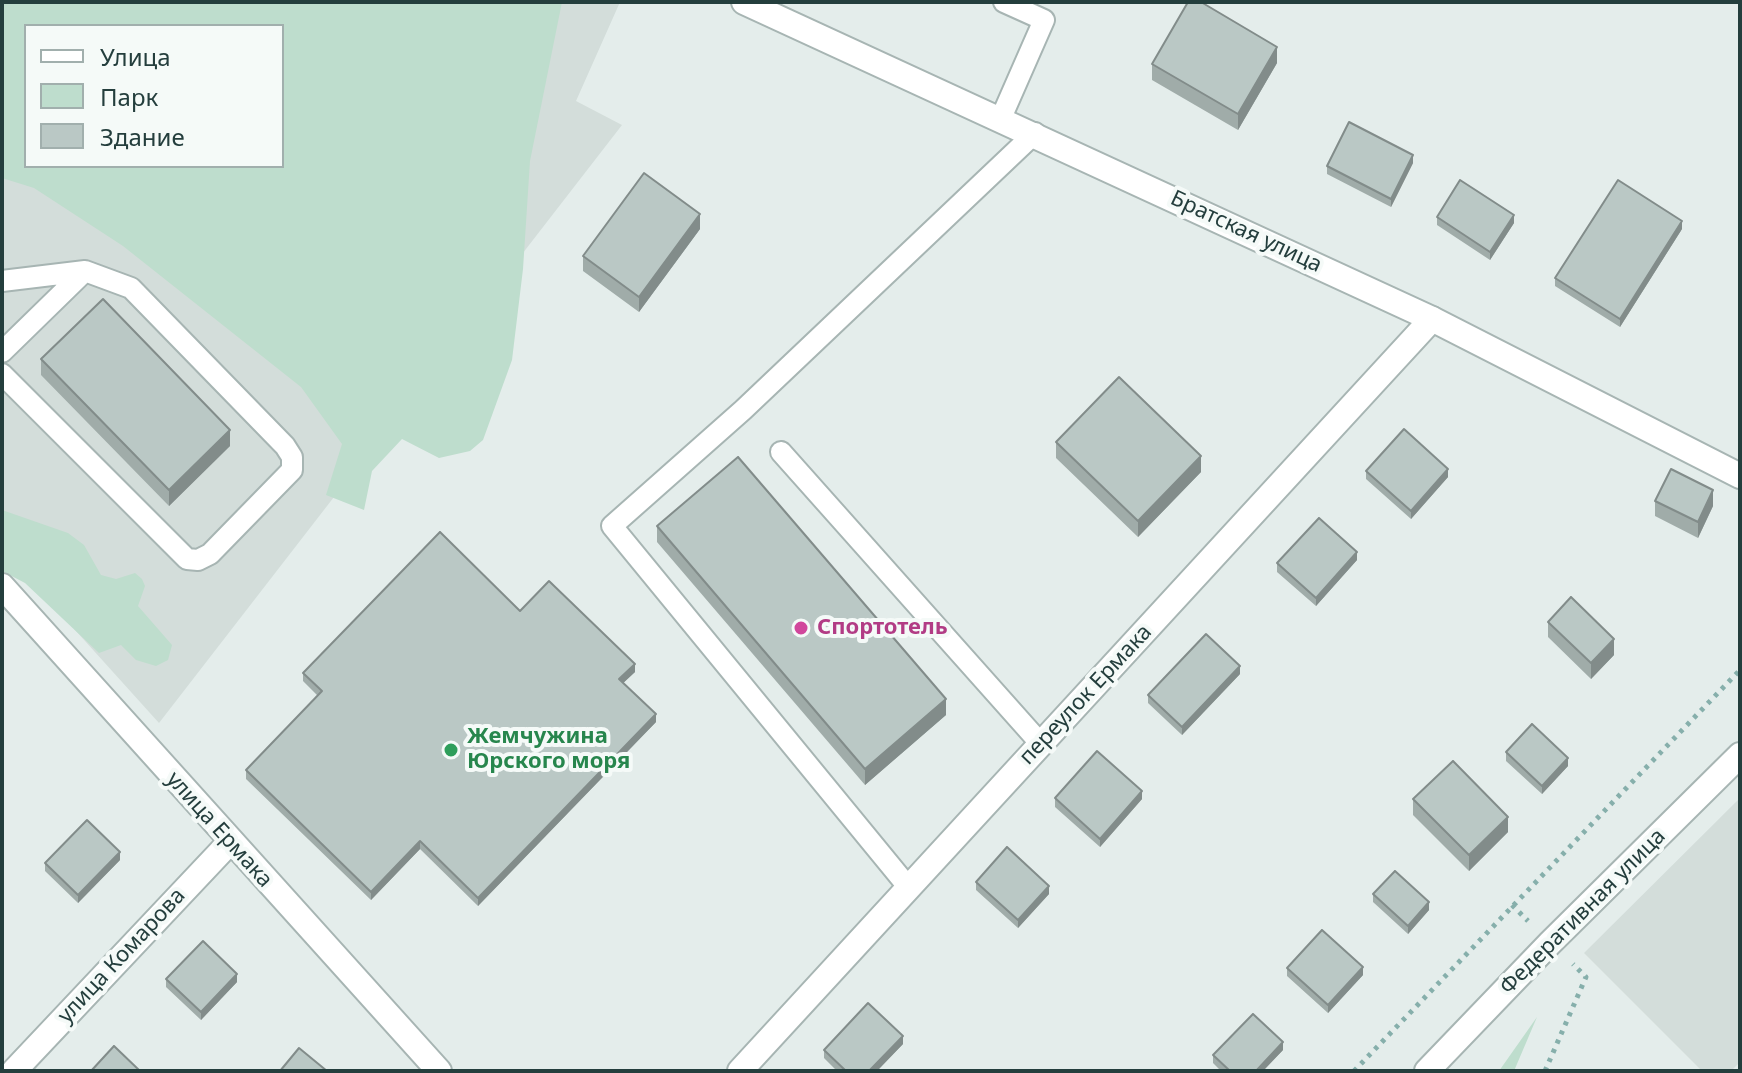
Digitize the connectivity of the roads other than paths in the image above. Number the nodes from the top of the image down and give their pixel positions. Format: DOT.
graph roads {
  1 [pos="744,2"];
  2 [pos="1004,2"];
  3 [pos="1001,118"];
  4 [pos="1035,133"];
  5 [pos="85,271"];
  6 [pos="2,281"];
  7 [pos="1432,319"];
  8 [pos="2,352"];
  9 [pos="2,374"];
  10 [pos="781,452"];
  11 [pos="1740,476"];
  12 [pos="2,586"];
  13 [pos="1041,744"];
  14 [pos="1740,755"];
  15 [pos="230,842"];
  16 [pos="909,888"];
  17 [pos="433,1069"];
  18 [pos="14,1071"];
  19 [pos="740,1071"];
  20 [pos="1427,1071"];
  1 -- 3 [label="street, Братская улица"];
  2 -- 3 [label="lane"];
  3 -- 4 [label="street, Братская улица"];
  4 -- 7 [label="street, Братская улица"];
  4 -- 16 [label="lane"];
  5 -- 6 [label="lane"];
  5 -- 8 [label="lane"];
  5 -- 9 [label="lane"];
  7 -- 11 [label="street, Братская улица"];
  7 -- 13 [label="street, переулок Ермака"];
  10 -- 13 [label="lane"];
  12 -- 15 [label="street, улица Ермака"];
  13 -- 16 [label="street, переулок Ермака"];
  14 -- 20 [label="street, Федеративная улица"];
  15 -- 17 [label="street, улица Ермака"];
  15 -- 18 [label="street, улица Комарова"];
  16 -- 19 [label="street, переулок Ермака"];
}
